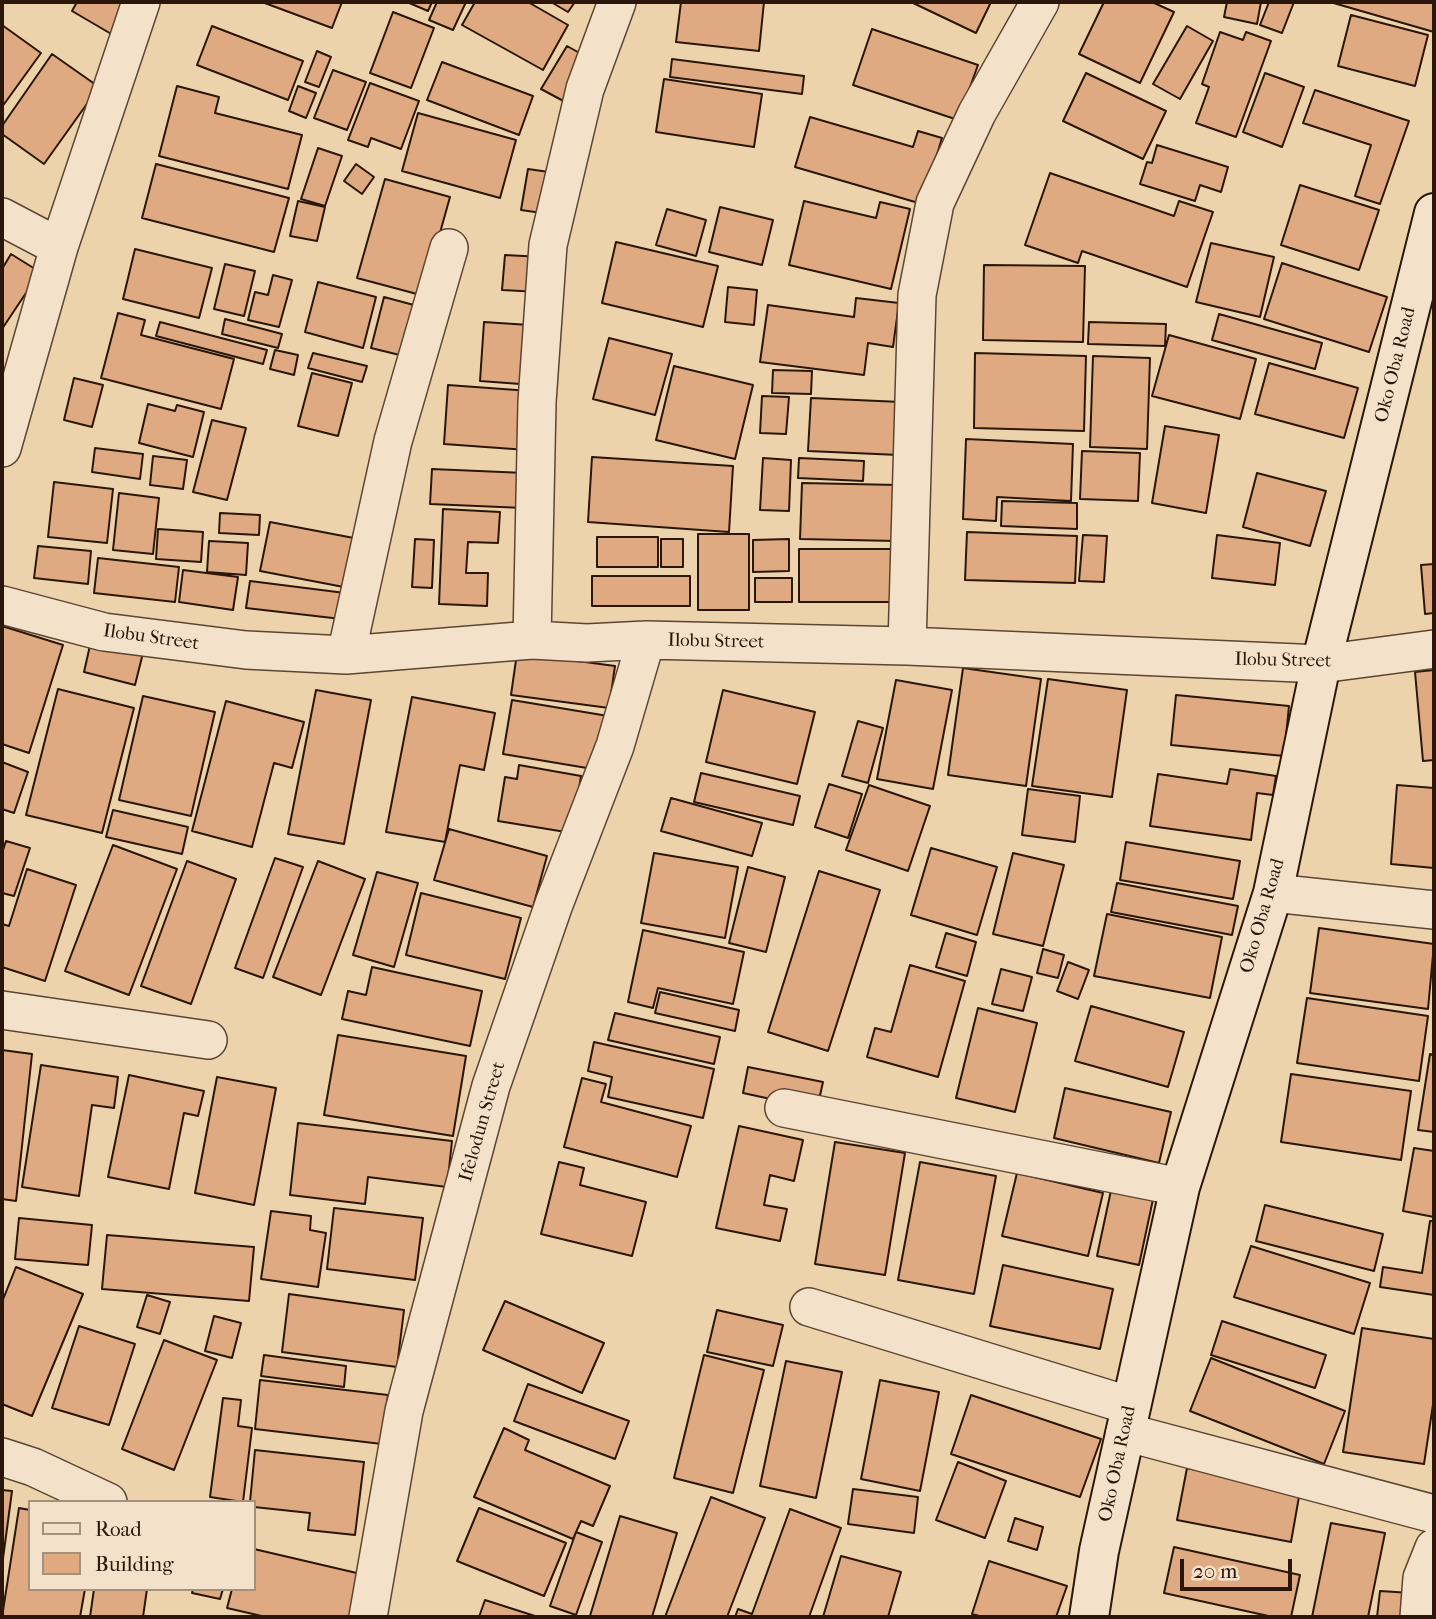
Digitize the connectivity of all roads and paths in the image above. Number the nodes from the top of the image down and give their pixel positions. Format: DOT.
graph roads {
  1 [pos="141,2"];
  2 [pos="617,2"];
  3 [pos="1041,2"];
  4 [pos="1434,213"];
  5 [pos="2,217"];
  6 [pos="59,247"];
  7 [pos="449,248"];
  8 [pos="2,449"];
  9 [pos="2,606"];
  10 [pos="532,640"];
  11 [pos="646,640"];
  12 [pos="907,646"];
  13 [pos="1434,649"];
  14 [pos="346,655"];
  15 [pos="1321,664"];
  16 [pos="1273,893"];
  17 [pos="1434,910"];
  18 [pos="2,1010"];
  19 [pos="208,1040"];
  20 [pos="784,1108"];
  21 [pos="1180,1187"];
  22 [pos="809,1307"];
  23 [pos="1128,1419"];
  24 [pos="2,1457"];
  25 [pos="104,1500"];
  26 [pos="1434,1514"];
  27 [pos="1434,1548"];
  28 [pos="368,1617"];
  29 [pos="1089,1617"];
  30 [pos="1419,1617"];
  1 -- 6 [label="street"];
  2 -- 10 [label="street"];
  3 -- 12 [label="street"];
  4 -- 15 [label="street, Oko Oba Road"];
  5 -- 6 [label="street"];
  6 -- 8 [label="street"];
  7 -- 14 [label="street"];
  9 -- 14 [label="street, Ilobu Street"];
  10 -- 11 [label="street, Ilobu Street"];
  10 -- 14 [label="street, Ilobu Street"];
  11 -- 12 [label="street, Ilobu Street"];
  11 -- 28 [label="street, Ifelodun Street"];
  12 -- 15 [label="street, Ilobu Street"];
  13 -- 15 [label="street, Ilobu Street"];
  15 -- 16 [label="street, Oko Oba Road"];
  16 -- 17 [label="street"];
  16 -- 21 [label="street, Oko Oba Road"];
  18 -- 19 [label="street"];
  20 -- 21 [label="street"];
  21 -- 23 [label="street, Oko Oba Road"];
  22 -- 23 [label="street"];
  23 -- 26 [label="street"];
  23 -- 29 [label="street, Oko Oba Road"];
  24 -- 25 [label="street"];
  27 -- 30 [label="street"];
}
